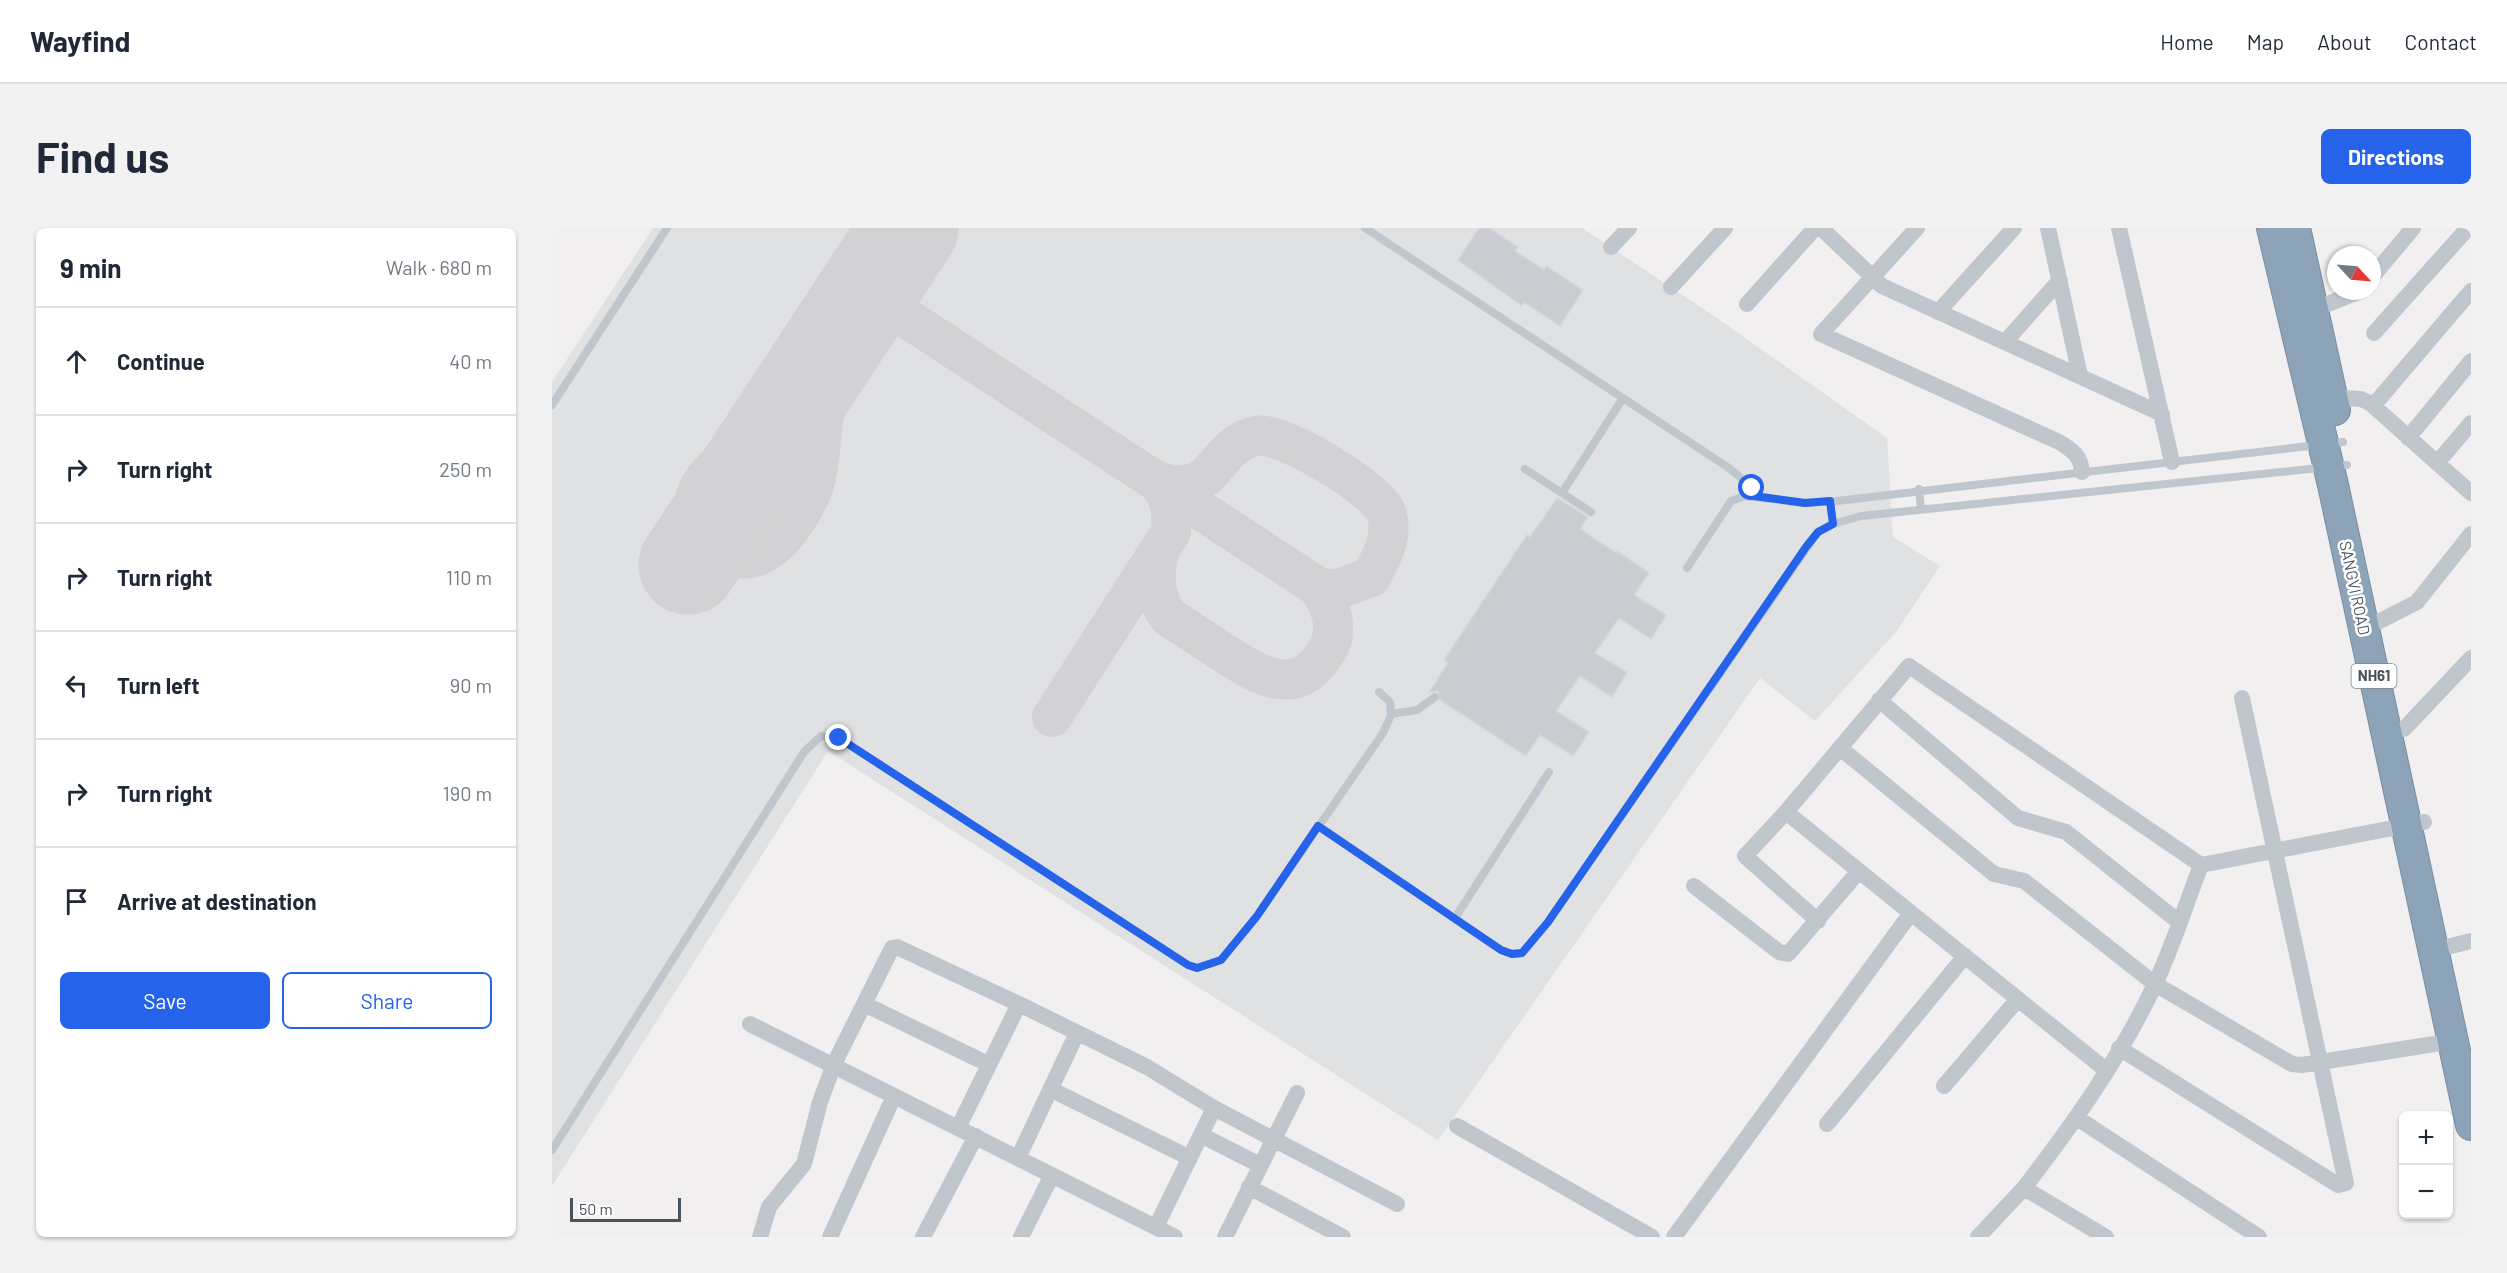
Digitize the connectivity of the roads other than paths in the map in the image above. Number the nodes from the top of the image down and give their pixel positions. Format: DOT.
graph roads {
  1 [pos="666,228"];
  2 [pos="1365,228"];
  3 [pos="1629,228"];
  4 [pos="1725,228"];
  5 [pos="1815,228"];
  6 [pos="1821,228"];
  7 [pos="1917,228"];
  8 [pos="2014,228"];
  9 [pos="2048,228"];
  10 [pos="2119,228"];
  11 [pos="2272,228"];
  12 [pos="2295,228"];
  13 [pos="2413,228"];
  14 [pos="2468,228"];
  15 [pos="1611,247"];
  16 [pos="2381,266"];
  17 [pos="1872,277"];
  18 [pos="2060,280"];
  19 [pos="1671,287"];
  20 [pos="2471,291"];
  21 [pos="2338,300"];
  22 [pos="1747,304"];
  23 [pos="2313,310"];
  24 [pos="1938,312"];
  25 [pos="2374,333"];
  26 [pos="2005,342"];
  27 [pos="2471,361"];
  28 [pos="2080,376"];
  29 [pos="2322,397"];
  30 [pos="1623,398"];
  31 [pos="552,405"];
  32 [pos="2373,406"];
  33 [pos="2162,414"];
  34 [pos="2471,423"];
  35 [pos="2408,438"];
  36 [pos="2335,455"];
  37 [pos="2172,462"];
  38 [pos="2437,463"];
  39 [pos="1525,469"];
  40 [pos="2082,472"];
  41 [pos="1919,489"];
  42 [pos="1562,493"];
  43 [pos="2471,493"];
  44 [pos="1754,496"];
  45 [pos="1830,501"];
  46 [pos="1921,509"];
  47 [pos="1592,512"];
  48 [pos="1833,524"];
  49 [pos="2471,534"];
  50 [pos="1687,568"];
  51 [pos="2380,621"];
  52 [pos="2471,658"];
  53 [pos="1378,692"];
  54 [pos="1435,697"];
  55 [pos="2242,698"];
  56 [pos="1879,700"];
  57 [pos="1390,714"];
  58 [pos="2404,729"];
  59 [pos="1840,748"];
  60 [pos="1549,772"];
  61 [pos="1786,812"];
  62 [pos="2415,824"];
  63 [pos="1318,826"];
  64 [pos="2276,851"];
  65 [pos="2201,865"];
  66 [pos="1860,871"];
  67 [pos="1694,886"];
  68 [pos="1911,913"];
  69 [pos="1455,918"];
  70 [pos="1818,921"];
  71 [pos="2179,922"];
  72 [pos="2461,944"];
  73 [pos="1965,956"];
  74 [pos="2155,984"];
  75 [pos="2018,999"];
  76 [pos="864,1004"];
  77 [pos="1019,1004"];
  78 [pos="750,1024"];
  79 [pos="1077,1033"];
  80 [pos="2462,1039"];
  81 [pos="2119,1048"];
  82 [pos="2322,1062"];
  83 [pos="834,1064"];
  84 [pos="988,1064"];
  85 [pos="2106,1070"];
  86 [pos="1944,1086"];
  87 [pos="1052,1090"];
  88 [pos="1297,1093"];
  89 [pos="894,1096"];
  90 [pos="1214,1108"];
  91 [pos="2077,1118"];
  92 [pos="1827,1124"];
  93 [pos="2471,1125"];
  94 [pos="1457,1126"];
  95 [pos="958,1128"];
  96 [pos="1201,1135"];
  97 [pos="975,1136"];
  98 [pos="1272,1139"];
  99 [pos="552,1150"];
  100 [pos="1018,1158"];
  101 [pos="1190,1158"];
  102 [pos="1260,1165"];
  103 [pos="1052,1175"];
  104 [pos="1249,1187"];
  105 [pos="2024,1188"];
  106 [pos="1397,1204"];
  107 [pos="1156,1227"];
  108 [pos="760,1237"];
  109 [pos="830,1237"];
  110 [pos="923,1237"];
  111 [pos="1021,1237"];
  112 [pos="1175,1237"];
  113 [pos="1225,1237"];
  114 [pos="1343,1237"];
  115 [pos="1652,1237"];
  116 [pos="1674,1237"];
  117 [pos="1978,1237"];
  118 [pos="2106,1237"];
  119 [pos="2259,1237"];
  1 -- 31 [label="lane"];
  2 -- 30 [label="lane"];
  3 -- 15 [label="street"];
  4 -- 19 [label="street"];
  5 -- 22 [label="street"];
  6 -- 17 [label="street"];
  7 -- 17 [label="street"];
  8 -- 24 [label="street"];
  9 -- 18 [label="street"];
  10 -- 33 [label="street"];
  11 -- 29 [label="highway, SANGVI ROAD / NH61"];
  12 -- 23 [label="highway, SANGVI ROAD / NH61"];
  13 -- 16 [label="street"];
  14 -- 25 [label="street"];
  17 -- 24 [label="street"];
  17 -- 40 [label="street"];
  18 -- 26 [label="street"];
  18 -- 28 [label="street"];
  20 -- 32 [label="street"];
  21 -- 23 [label="street"];
  23 -- 29 [label="highway, SANGVI ROAD / NH61"];
  24 -- 26 [label="street"];
  26 -- 28 [label="street"];
  27 -- 35 [label="street"];
  28 -- 33 [label="street"];
  29 -- 32 [label="street"];
  29 -- 36 [label="highway, SANGVI ROAD / NH61"];
  30 -- 42 [label="lane"];
  30 -- 44 [label="lane"];
  32 -- 35 [label="street"];
  33 -- 37 [label="street"];
  34 -- 38 [label="street"];
  35 -- 38 [label="street"];
  36 -- 37 [label="lane"];
  36 -- 46 [label="lane"];
  36 -- 51 [label="highway, SANGVI ROAD / NH61"];
  36 -- 62 [label="highway, SANGVI ROAD / NH61"];
  37 -- 40 [label="lane"];
  38 -- 43 [label="street"];
  39 -- 42 [label="lane"];
  40 -- 41 [label="lane"];
  41 -- 45 [label="lane"];
  41 -- 46 [label="lane"];
  42 -- 47 [label="lane"];
  44 -- 45 [label="lane"];
  44 -- 50 [label="lane"];
  45 -- 48 [label="lane"];
  46 -- 48 [label="lane"];
  48 -- 69 [label="lane"];
  49 -- 51 [label="street"];
  51 -- 58 [label="highway, SANGVI ROAD / NH61"];
  52 -- 58 [label="street"];
  53 -- 57 [label="lane"];
  54 -- 57 [label="lane"];
  55 -- 64 [label="street"];
  56 -- 59 [label="street"];
  56 -- 65 [label="street"];
  56 -- 71 [label="street"];
  57 -- 63 [label="lane"];
  58 -- 62 [label="highway, SANGVI ROAD / NH61"];
  59 -- 61 [label="street"];
  59 -- 74 [label="street"];
  60 -- 69 [label="lane"];
  61 -- 66 [label="street"];
  61 -- 70 [label="street"];
  62 -- 64 [label="street"];
  62 -- 72 [label="highway, SANGVI ROAD / NH61"];
  62 -- 80 [label="highway, SANGVI ROAD / NH61"];
  63 -- 69 [label="lane"];
  63 -- 99 [label="lane"];
  64 -- 65 [label="street"];
  64 -- 82 [label="street"];
  65 -- 71 [label="street"];
  66 -- 68 [label="street"];
  66 -- 70 [label="street"];
  67 -- 70 [label="street"];
  68 -- 73 [label="street"];
  68 -- 116 [label="street"];
  71 -- 74 [label="street"];
  72 -- 80 [label="highway, SANGVI ROAD / NH61"];
  73 -- 75 [label="street"];
  73 -- 92 [label="street"];
  74 -- 81 [label="street"];
  74 -- 82 [label="street"];
  75 -- 85 [label="street"];
  75 -- 86 [label="street"];
  76 -- 77 [label="street"];
  76 -- 83 [label="street"];
  76 -- 84 [label="street"];
  77 -- 79 [label="street"];
  77 -- 84 [label="street"];
  78 -- 83 [label="street"];
  79 -- 87 [label="street"];
  79 -- 90 [label="street"];
  80 -- 82 [label="street"];
  80 -- 93 [label="highway, SANGVI ROAD / NH61"];
  81 -- 82 [label="street"];
  81 -- 85 [label="street"];
  83 -- 89 [label="street"];
  83 -- 108 [label="street"];
  84 -- 95 [label="street"];
  85 -- 91 [label="street"];
  87 -- 100 [label="street"];
  87 -- 101 [label="street"];
  88 -- 98 [label="street"];
  89 -- 95 [label="street"];
  89 -- 109 [label="street"];
  90 -- 96 [label="street"];
  90 -- 98 [label="street"];
  91 -- 105 [label="street"];
  91 -- 119 [label="street"];
  94 -- 115 [label="street"];
  95 -- 97 [label="street"];
  96 -- 101 [label="street"];
  96 -- 102 [label="street"];
  97 -- 100 [label="street"];
  97 -- 110 [label="street"];
  98 -- 102 [label="street"];
  98 -- 106 [label="street"];
  100 -- 103 [label="street"];
  101 -- 107 [label="street"];
  102 -- 104 [label="street"];
  103 -- 107 [label="street"];
  103 -- 111 [label="street"];
  104 -- 113 [label="street"];
  104 -- 114 [label="street"];
  105 -- 117 [label="street"];
  105 -- 118 [label="street"];
  107 -- 112 [label="street"];
}
